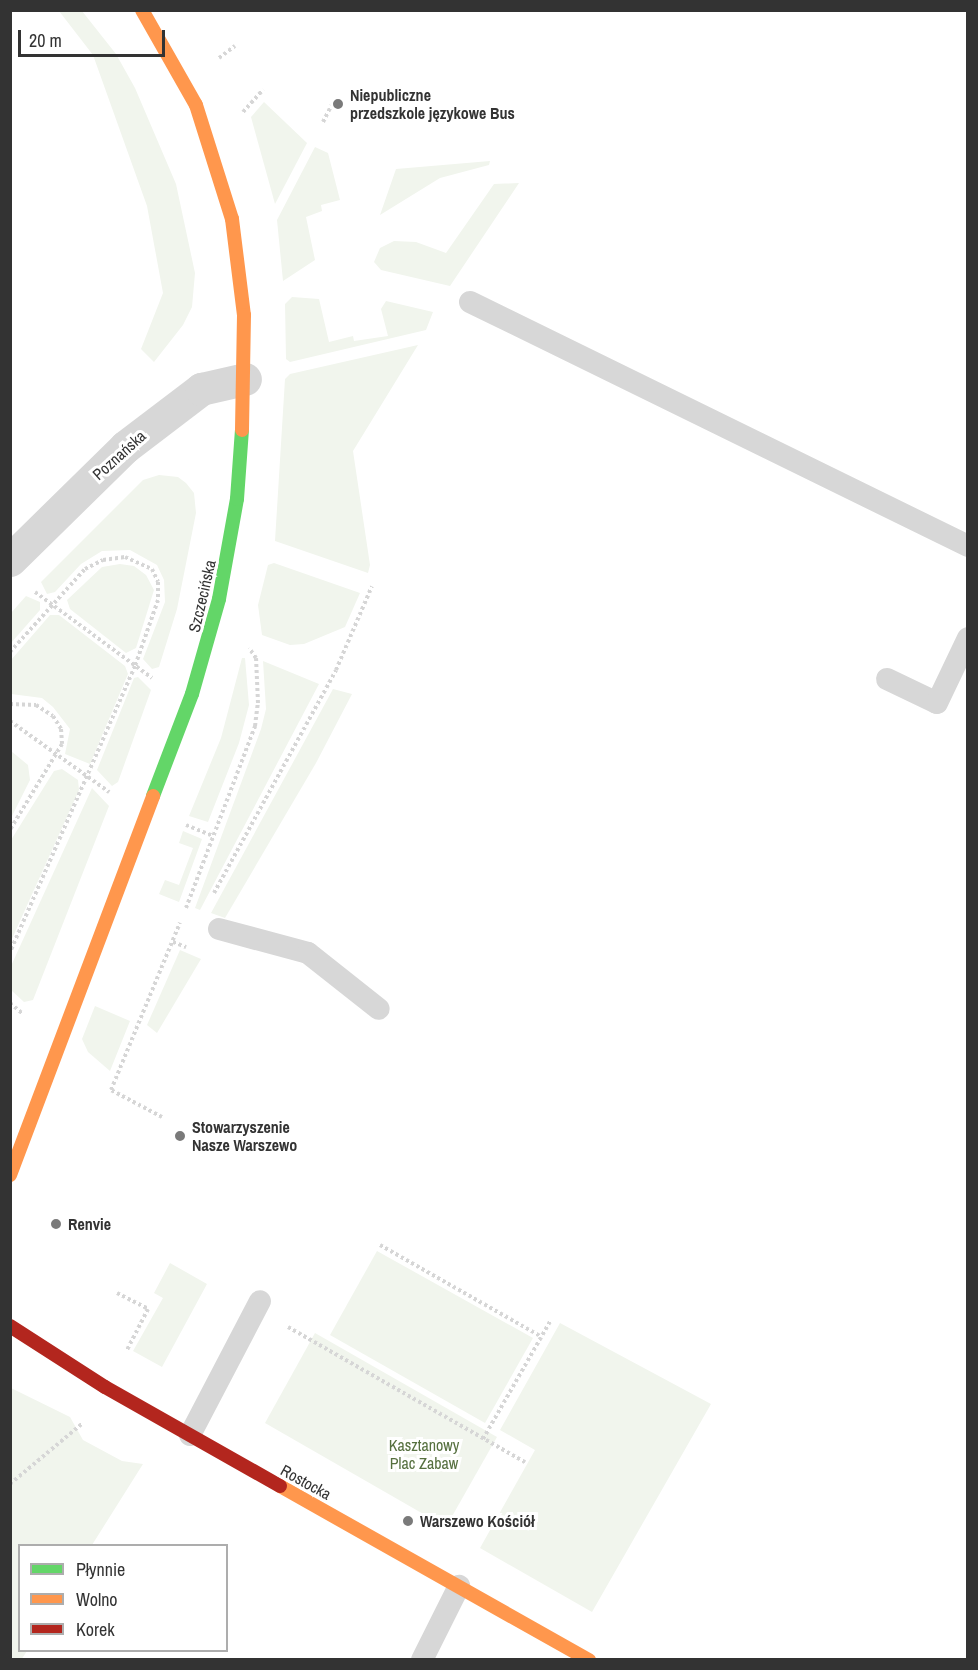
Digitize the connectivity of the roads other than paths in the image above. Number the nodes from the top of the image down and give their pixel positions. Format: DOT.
graph roads {
  1 [pos="142,10"];
  2 [pos="470,302"];
  3 [pos="245,378"];
  4 [pos="968,546"];
  5 [pos="18,572"];
  6 [pos="968,638"];
  7 [pos="962,665"];
  8 [pos="887,679"];
  9 [pos="219,929"];
  10 [pos="379,1009"];
  11 [pos="10,1175"];
  12 [pos="258,1305"];
  13 [pos="10,1326"];
  14 [pos="190,1435"];
  15 [pos="459,1586"];
  16 [pos="422,1659"];
  17 [pos="589,1659"];
  1 -- 3 [label="street, Szczecińska"];
  2 -- 4 [label="lane"];
  3 -- 5 [label="street, Poznańska"];
  3 -- 11 [label="street, Szczecińska"];
  6 -- 7 [label="lane"];
  7 -- 8 [label="lane"];
  9 -- 10 [label="lane"];
  12 -- 14 [label="lane"];
  13 -- 14 [label="street, Rostocka"];
  14 -- 15 [label="street, Rostocka"];
  15 -- 16 [label="lane"];
  15 -- 17 [label="street, Rostocka"];
}
